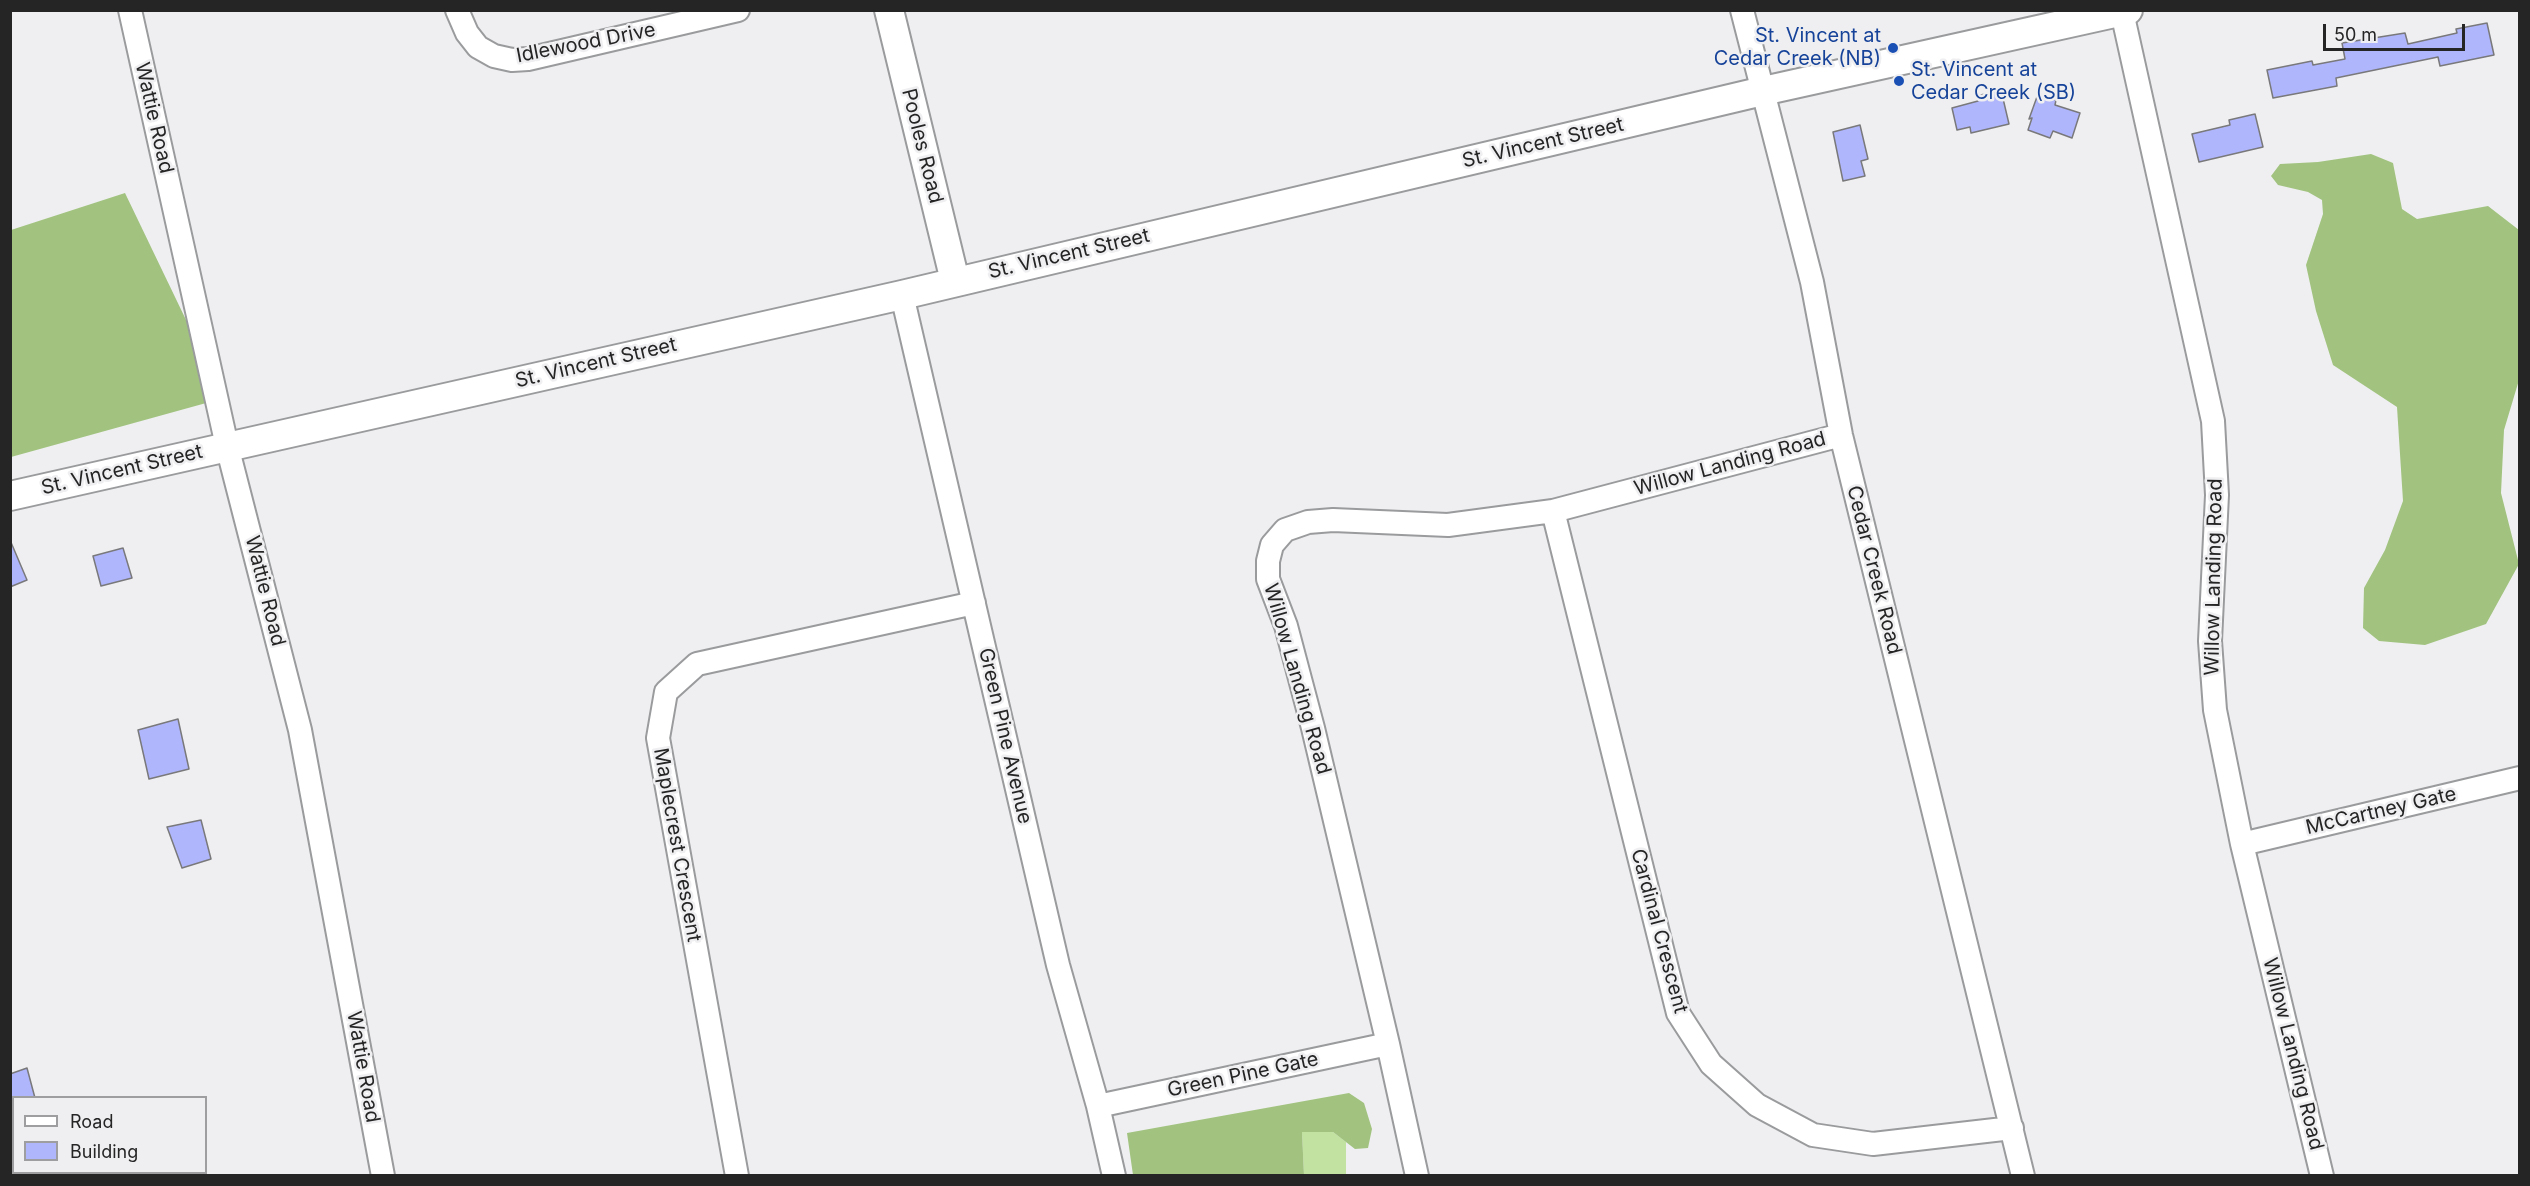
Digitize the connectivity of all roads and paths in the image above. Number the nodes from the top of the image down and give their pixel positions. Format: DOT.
graph roads {
  1 [pos="130,10"];
  2 [pos="457,10"];
  3 [pos="738,10"];
  4 [pos="889,10"];
  5 [pos="1742,10"];
  6 [pos="2125,11"];
  7 [pos="1763,91"];
  8 [pos="955,281"];
  9 [pos="902,295"];
  10 [pos="1841,435"];
  11 [pos="227,446"];
  12 [pos="10,496"];
  13 [pos="1553,511"];
  14 [pos="974,603"];
  15 [pos="2520,778"];
  16 [pos="2242,844"];
  17 [pos="1388,1044"];
  18 [pos="1098,1106"];
  19 [pos="2012,1128"];
  20 [pos="383,1176"];
  21 [pos="737,1176"];
  22 [pos="1114,1176"];
  23 [pos="1417,1176"];
  24 [pos="2023,1176"];
  25 [pos="2322,1176"];
  1 -- 11 [label="street, Wattie Road"];
  2 -- 3 [label="street, Idlewood Drive"];
  4 -- 8 [label="street, Pooles Road"];
  5 -- 7 [label="street, Cedar Creek Road"];
  6 -- 7 [label="street, St. Vincent Street"];
  6 -- 16 [label="street, Willow Landing Road"];
  7 -- 8 [label="street, St. Vincent Street"];
  7 -- 10 [label="street, Cedar Creek Road"];
  8 -- 9 [label="street, St. Vincent Street"];
  9 -- 11 [label="street, St. Vincent Street"];
  9 -- 14 [label="street, Green Pine Avenue"];
  10 -- 13 [label="street, Willow Landing Road"];
  10 -- 19 [label="street, Cedar Creek Road"];
  11 -- 12 [label="street, St. Vincent Street"];
  11 -- 20 [label="street, Wattie Road"];
  13 -- 17 [label="street, Willow Landing Road"];
  13 -- 19 [label="street, Cardinal Crescent"];
  14 -- 18 [label="street, Green Pine Avenue"];
  14 -- 21 [label="street, Maplecrest Crescent"];
  15 -- 16 [label="street, McCartney Gate"];
  16 -- 25 [label="street, Willow Landing Road"];
  17 -- 18 [label="street, Green Pine Gate"];
  17 -- 23 [label="street, Willow Landing Road"];
  18 -- 22 [label="street, Green Pine Avenue"];
  19 -- 24 [label="street, Cedar Creek Road"];
}
